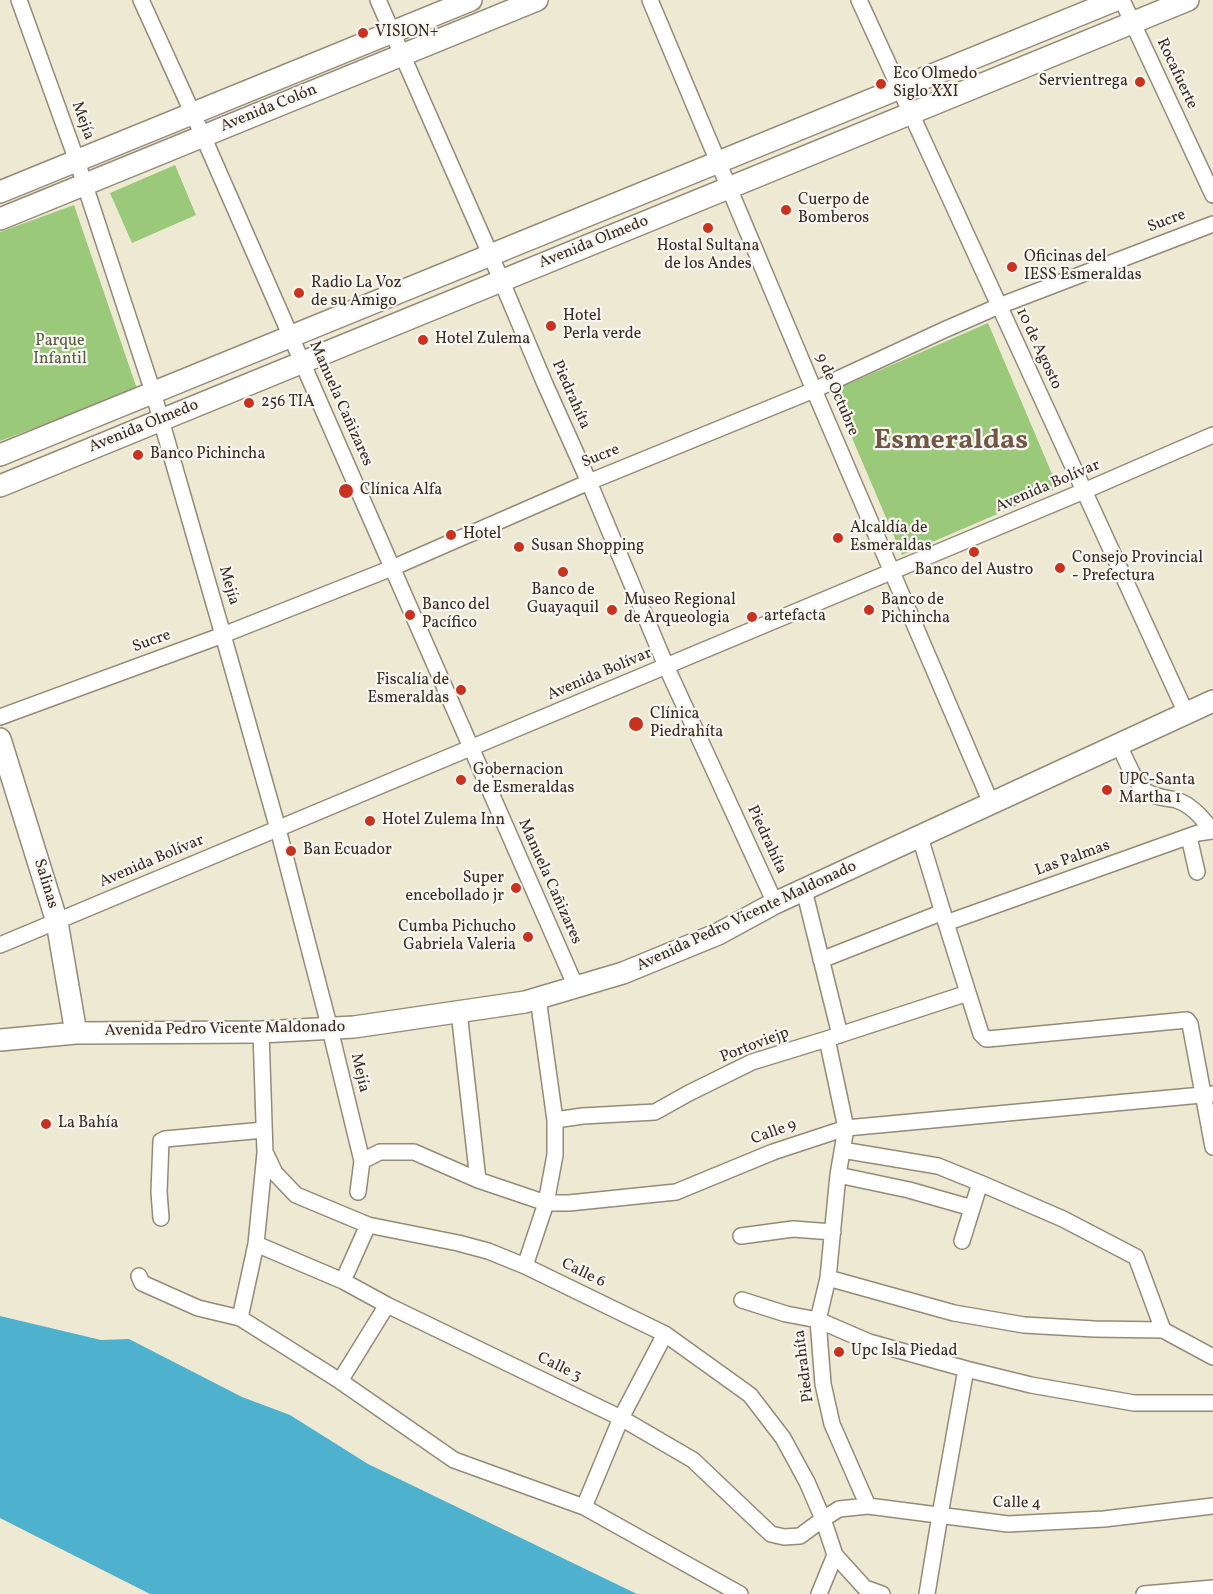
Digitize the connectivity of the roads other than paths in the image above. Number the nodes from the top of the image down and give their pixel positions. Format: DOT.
graph roads {
  1 [pos="19,0"];
  2 [pos="141,0"];
  3 [pos="378,0"];
  4 [pos="471,0"];
  5 [pos="537,0"];
  6 [pos="650,0"];
  7 [pos="859,0"];
  8 [pos="1116,0"];
  9 [pos="1122,0"];
  10 [pos="1188,0"];
  11 [pos="1132,23"];
  12 [pos="393,32"];
  13 [pos="402,55"];
  14 [pos="899,89"];
  15 [pos="193,113"];
  16 [pos="910,114"];
  17 [pos="203,136"];
  18 [pos="77,161"];
  19 [pos="718,163"];
  20 [pos="85,184"];
  21 [pos="729,188"];
  22 [pos="0,192"];
  23 [pos="1213,195"];
  24 [pos="0,219"];
  25 [pos="1213,224"];
  26 [pos="491,256"];
  27 [pos="501,281"];
  28 [pos="999,306"];
  29 [pos="291,337"];
  30 [pos="302,362"];
  31 [pos="814,390"];
  32 [pos="153,392"];
  33 [pos="162,420"];
  34 [pos="1213,435"];
  35 [pos="0,455"];
  36 [pos="590,482"];
  37 [pos="0,486"];
  38 [pos="1084,492"];
  39 [pos="392,568"];
  40 [pos="892,572"];
  41 [pos="223,635"];
  42 [pos="666,666"];
  43 [pos="1213,701"];
  44 [pos="1186,713"];
  45 [pos="0,717"];
  46 [pos="0,738"];
  47 [pos="1119,745"];
  48 [pos="471,748"];
  49 [pos="991,804"];
  50 [pos="278,829"];
  51 [pos="1212,831"];
  52 [pos="921,837"];
  53 [pos="1189,837"];
  54 [pos="1197,872"];
  55 [pos="804,890"];
  56 [pos="775,903"];
  57 [pos="944,918"];
  58 [pos="57,922"];
  59 [pos="0,945"];
  60 [pos="821,960"];
  61 [pos="576,987"];
  62 [pos="968,993"];
  63 [pos="538,998"];
  64 [pos="459,1012"];
  65 [pos="330,1029"];
  66 [pos="261,1032"];
  67 [pos="76,1033"];
  68 [pos="834,1037"];
  69 [pos="0,1040"];
  70 [pos="1208,1095"];
  71 [pos="555,1120"];
  72 [pos="846,1128"];
  73 [pos="264,1130"];
  74 [pos="1213,1147"];
  75 [pos="842,1150"];
  76 [pos="265,1154"];
  77 [pos="362,1161"];
  78 [pos="838,1175"];
  79 [pos="478,1180"];
  80 [pos="980,1183"];
  81 [pos="358,1192"];
  82 [pos="546,1203"];
  83 [pos="972,1208"];
  84 [pos="161,1218"];
  85 [pos="368,1225"];
  86 [pos="833,1232"];
  87 [pos="741,1236"];
  88 [pos="962,1241"];
  89 [pos="256,1244"];
  90 [pos="525,1266"];
  91 [pos="139,1276"];
  92 [pos="828,1278"];
  93 [pos="343,1281"];
  94 [pos="742,1300"];
  95 [pos="387,1305"];
  96 [pos="240,1318"];
  97 [pos="818,1320"];
  98 [pos="1163,1330"];
  99 [pos="665,1334"];
  100 [pos="1213,1357"];
  101 [pos="966,1370"];
  102 [pos="340,1381"];
  103 [pos="1213,1403"];
  104 [pos="621,1418"];
  105 [pos="868,1506"];
  106 [pos="1213,1506"];
  107 [pos="584,1507"];
  108 [pos="939,1515"];
  109 [pos="823,1519"];
  110 [pos="834,1555"];
  111 [pos="1213,1588"];
  112 [pos="740,1594"];
  113 [pos="819,1594"];
  114 [pos="882,1594"];
  115 [pos="927,1594"];
  116 [pos="1144,1594"];
  1 -- 18 [label="street, Mejía"];
  2 -- 15 [label="street, Manuela Cañizares"];
  3 -- 12 [label="street, Piedrahíta"];
  4 -- 12 [label="street, Avenida Colón"];
  5 -- 13 [label="street, Avenida Colón"];
  6 -- 19 [label="street, 9 de Octubre"];
  7 -- 14 [label="street, 10 de Agosto"];
  8 -- 14 [label="street, Avenida Olmedo"];
  9 -- 11 [label="street, Rocafuerte"];
  10 -- 11 [label="street, Avenida Olmedo"];
  11 -- 16 [label="street, Avenida Olmedo"];
  11 -- 23 [label="street, Rocafuerte"];
  12 -- 13 [label="street, Piedrahíta"];
  12 -- 15 [label="street, Avenida Colón"];
  13 -- 17 [label="street, Avenida Colón"];
  13 -- 26 [label="street, Piedrahíta"];
  14 -- 16 [label="street, 10 de Agosto"];
  14 -- 19 [label="street, Avenida Olmedo"];
  15 -- 17 [label="street, Manuela Cañizares"];
  15 -- 18 [label="street, Avenida Colón"];
  16 -- 21 [label="street, Avenida Olmedo"];
  16 -- 28 [label="street, 10 de Agosto"];
  17 -- 20 [label="street, Avenida Colón"];
  17 -- 29 [label="street, Manuela Cañizares"];
  18 -- 20 [label="street, Mejía"];
  18 -- 22 [label="street, Avenida Colón"];
  19 -- 21 [label="street, 9 de Octubre"];
  19 -- 26 [label="street, Avenida Olmedo"];
  20 -- 24 [label="street, Avenida Colón"];
  20 -- 32 [label="street, Mejía"];
  21 -- 27 [label="street, Avenida Olmedo"];
  21 -- 31 [label="street, 9 de Octubre"];
  25 -- 28 [label="street, Sucre"];
  26 -- 27 [label="street, Piedrahíta"];
  26 -- 29 [label="street, Avenida Olmedo"];
  27 -- 30 [label="street, Avenida Olmedo"];
  27 -- 36 [label="street, Piedrahíta"];
  28 -- 31 [label="street, Sucre"];
  28 -- 38 [label="street, 10 de Agosto"];
  29 -- 30 [label="street, Manuela Cañizares"];
  29 -- 32 [label="street, Avenida Olmedo"];
  30 -- 33 [label="street, Avenida Olmedo"];
  30 -- 39 [label="street, Manuela Cañizares"];
  31 -- 36 [label="street, Sucre"];
  31 -- 40 [label="street, 9 de Octubre"];
  32 -- 33 [label="street, Mejía"];
  32 -- 35 [label="street, Avenida Olmedo"];
  33 -- 37 [label="street, Avenida Olmedo"];
  33 -- 41 [label="street, Mejía"];
  34 -- 38 [label="street, Avenida Bolívar"];
  36 -- 39 [label="street, Sucre"];
  36 -- 42 [label="street, Piedrahíta"];
  38 -- 40 [label="street, Avenida Bolívar"];
  38 -- 44 [label="street, 10 de Agosto"];
  39 -- 41 [label="street, Sucre"];
  39 -- 48 [label="street, Manuela Cañizares"];
  40 -- 42 [label="street, Avenida Bolívar"];
  40 -- 49 [label="street, 9 de Octubre"];
  41 -- 45 [label="street, Sucre"];
  41 -- 50 [label="street, Mejía"];
  42 -- 48 [label="street, Avenida Bolívar"];
  42 -- 56 [label="street, Piedrahíta"];
  43 -- 44 [label="street, Avenida Pedro Vicente Maldonado"];
  44 -- 47 [label="street, Avenida Pedro Vicente Maldonado"];
  46 -- 58 [label="street, Salinas"];
  47 -- 49 [label="street, Avenida Pedro Vicente Maldonado"];
  47 -- 51 [label="street"];
  48 -- 50 [label="street, Avenida Bolívar"];
  48 -- 61 [label="street, Manuela Cañizares"];
  49 -- 52 [label="street, Avenida Pedro Vicente Maldonado"];
  50 -- 58 [label="street, Avenida Bolívar"];
  50 -- 65 [label="street, Mejía"];
  51 -- 53 [label="street, Las Palmas"];
  52 -- 55 [label="street, Avenida Pedro Vicente Maldonado"];
  52 -- 57 [label="street"];
  53 -- 54 [label="street"];
  53 -- 57 [label="street, Las Palmas"];
  55 -- 56 [label="street, Avenida Pedro Vicente Maldonado"];
  55 -- 60 [label="street, Piedrahíta"];
  56 -- 61 [label="street, Avenida Pedro Vicente Maldonado"];
  57 -- 60 [label="street, Las Palmas"];
  57 -- 62 [label="street"];
  58 -- 59 [label="street, Avenida Bolívar"];
  58 -- 67 [label="street, Salinas"];
  60 -- 68 [label="street, Piedrahíta"];
  61 -- 63 [label="street, Avenida Pedro Vicente Maldonado"];
  62 -- 68 [label="street, Portoviejp"];
  62 -- 70 [label="street"];
  63 -- 64 [label="street, Avenida Pedro Vicente Maldonado"];
  63 -- 71 [label="street"];
  64 -- 65 [label="street, Avenida Pedro Vicente Maldonado"];
  64 -- 79 [label="street"];
  65 -- 66 [label="street, Avenida Pedro Vicente Maldonado"];
  65 -- 77 [label="street, Mejía"];
  66 -- 67 [label="street, Avenida Pedro Vicente Maldonado"];
  66 -- 73 [label="street"];
  67 -- 69 [label="street, Avenida Pedro Vicente Maldonado"];
  68 -- 71 [label="street, Portoviejp"];
  68 -- 72 [label="street, Piedrahíta"];
  70 -- 72 [label="street, Calle 9"];
  70 -- 74 [label="street"];
  71 -- 82 [label="street"];
  72 -- 75 [label="street, Piedrahíta"];
  72 -- 82 [label="street, Calle 9"];
  73 -- 76 [label="street"];
  73 -- 84 [label="street"];
  75 -- 78 [label="street, Piedrahíta"];
  75 -- 80 [label="street"];
  76 -- 85 [label="street, Calle 6"];
  76 -- 89 [label="street"];
  77 -- 79 [label="street, Calle 9"];
  77 -- 81 [label="street, Mejía"];
  78 -- 83 [label="street"];
  78 -- 86 [label="street, Piedrahíta"];
  79 -- 82 [label="street, Calle 9"];
  80 -- 83 [label="street"];
  80 -- 98 [label="street"];
  82 -- 90 [label="street"];
  83 -- 88 [label="street"];
  85 -- 90 [label="street, Calle 6"];
  85 -- 93 [label="street"];
  86 -- 87 [label="street"];
  86 -- 92 [label="street, Piedrahíta"];
  89 -- 93 [label="street, Calle 3"];
  89 -- 96 [label="street"];
  90 -- 99 [label="street, Calle 6"];
  91 -- 96 [label="street"];
  92 -- 97 [label="street, Piedrahíta"];
  92 -- 98 [label="street"];
  93 -- 95 [label="street, Calle 3"];
  94 -- 97 [label="street"];
  95 -- 102 [label="street"];
  95 -- 104 [label="street, Calle 3"];
  96 -- 102 [label="street"];
  97 -- 101 [label="street"];
  97 -- 105 [label="street, Piedrahíta"];
  98 -- 100 [label="street"];
  99 -- 104 [label="street"];
  99 -- 109 [label="street, Calle 6"];
  101 -- 103 [label="street"];
  101 -- 108 [label="street"];
  102 -- 107 [label="street"];
  104 -- 107 [label="street"];
  104 -- 109 [label="street, Calle 3"];
  105 -- 108 [label="street, Calle 4"];
  105 -- 109 [label="street, Calle 4"];
  106 -- 108 [label="street, Calle 4"];
  107 -- 112 [label="street"];
  108 -- 115 [label="street"];
  109 -- 110 [label="street, Calle 6"];
  110 -- 113 [label="street"];
  110 -- 114 [label="street"];
  111 -- 116 [label="street"];
}
